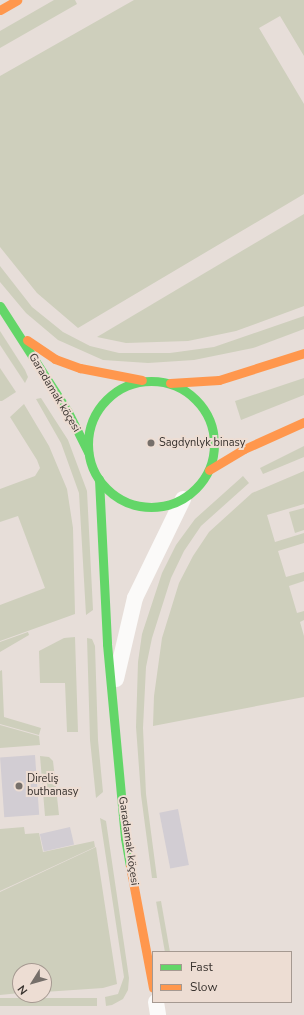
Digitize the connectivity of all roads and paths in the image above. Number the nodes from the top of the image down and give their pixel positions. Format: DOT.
graph roads {
  1 [pos="17,0"];
  2 [pos="0,10"];
  3 [pos="0,306"];
  4 [pos="18,333"];
  5 [pos="304,353"];
  6 [pos="148,381"];
  7 [pos="170,383"];
  8 [pos="304,422"];
  9 [pos="89,453"];
  10 [pos="209,470"];
  11 [pos="99,479"];
  12 [pos="183,499"];
  13 [pos="113,692"];
  14 [pos="152,983"];
  15 [pos="156,1003"];
  16 [pos="158,1015"];
  1 -- 2 [label="main road"];
  3 -- 4 [label="main road, Garadamak köçesi"];
  4 -- 6 [label="main road, Garadamak köçesi"];
  4 -- 9 [label="main road, Garadamak köçesi"];
  5 -- 7 [label="main road"];
  6 -- 7 [label="main road"];
  6 -- 9 [label="main road"];
  7 -- 10 [label="main road"];
  8 -- 10 [label="main road"];
  9 -- 11 [label="main road"];
  10 -- 12 [label="main road"];
  11 -- 12 [label="main road"];
  11 -- 13 [label="main road, Garadamak köçesi"];
  12 -- 13 [label="street, Garadamak köçesi"];
  13 -- 14 [label="main road, Garadamak köçesi"];
  15 -- 16 [label="street"];
}
